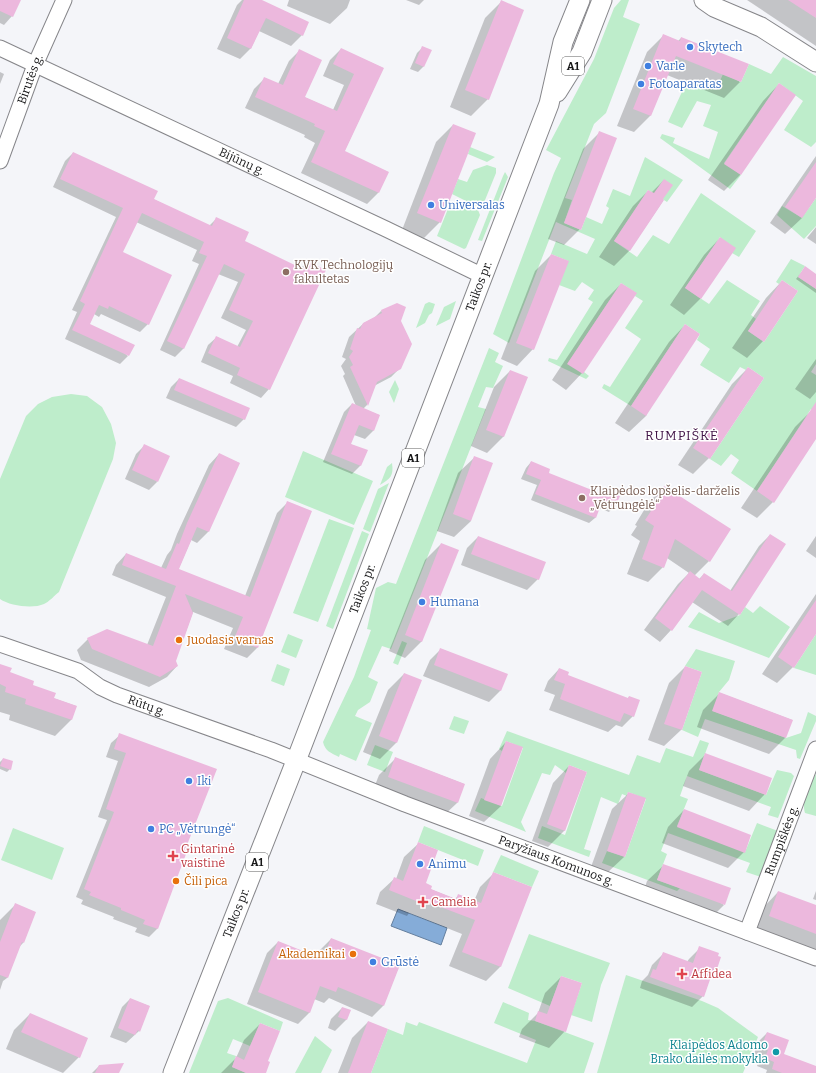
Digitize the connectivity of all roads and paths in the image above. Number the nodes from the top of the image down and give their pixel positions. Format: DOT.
graph roads {
  1 [pos="64,0"];
  2 [pos="580,0"];
  3 [pos="602,0"];
  4 [pos="615,0"];
  5 [pos="704,0"];
  6 [pos="734,0"];
  7 [pos="592,26"];
  8 [pos="762,27"];
  9 [pos="0,48"];
  10 [pos="816,62"];
  11 [pos="35,65"];
  12 [pos="550,104"];
  13 [pos="0,161"];
  14 [pos="483,276"];
  15 [pos="0,644"];
  16 [pos="816,749"];
  17 [pos="296,761"];
  18 [pos="747,932"];
  19 [pos="816,958"];
  20 [pos="173,1073"];
  1 -- 11 [label="street, Birutės g."];
  2 -- 12 [label="main road, Taikos pr. / A1"];
  3 -- 7 [label="main road, Taikos pr. / A1"];
  4 -- 7 [label="main road"];
  5 -- 8 [label="main road"];
  6 -- 8 [label="main road"];
  7 -- 12 [label="main road, Taikos pr. / A1"];
  8 -- 10 [label="main road"];
  9 -- 11 [label="street, Bijūnų g."];
  11 -- 13 [label="street, Birutės g."];
  11 -- 14 [label="street, Bijūnų g."];
  12 -- 14 [label="main road, Taikos pr. / A1"];
  14 -- 17 [label="main road, Taikos pr. / A1"];
  15 -- 17 [label="street, Rūtų g."];
  16 -- 18 [label="street, Rumpiškės g."];
  17 -- 18 [label="street, Paryžiaus Komunos g."];
  17 -- 20 [label="main road, Taikos pr. / A1"];
  18 -- 19 [label="street, Paryžiaus Komunos g."];
}
